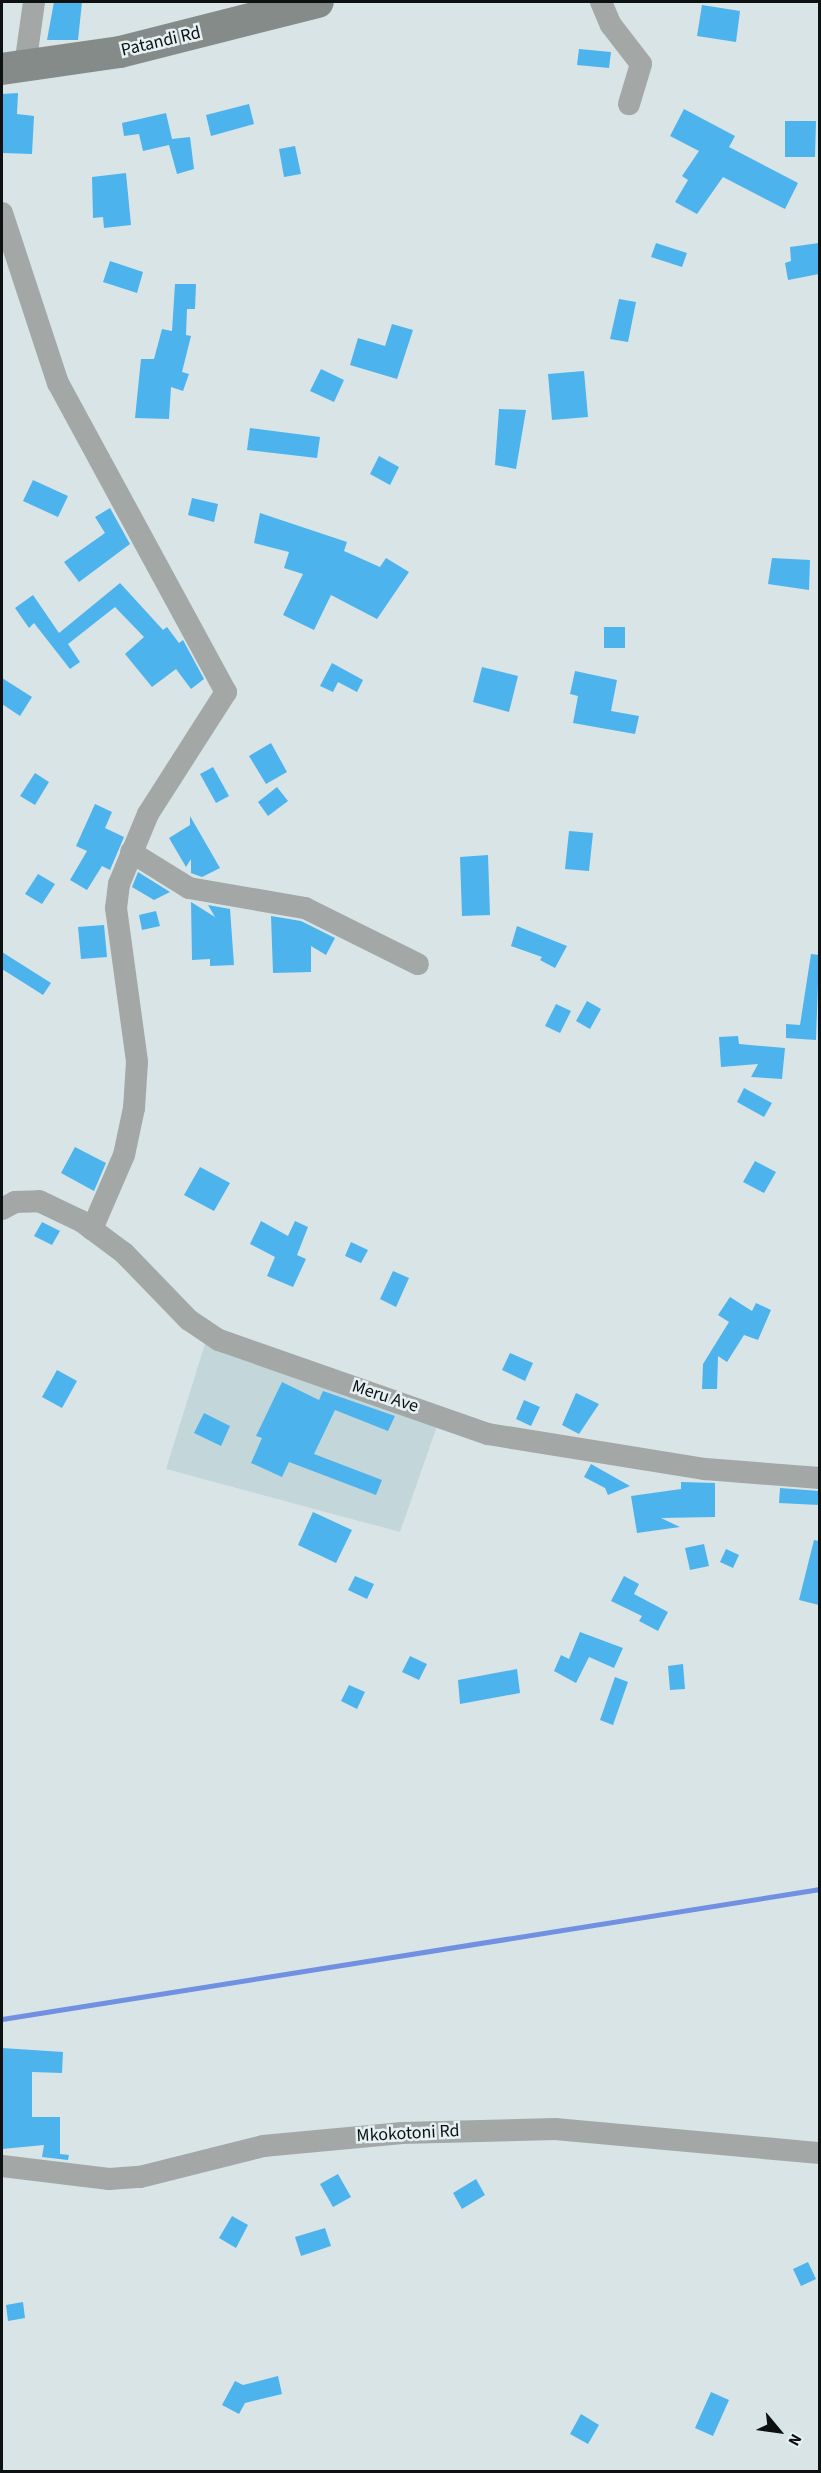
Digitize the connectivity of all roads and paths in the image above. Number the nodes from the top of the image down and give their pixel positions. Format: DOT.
graph roads {
  1 [pos="34,2"];
  2 [pos="318,2"];
  3 [pos="601,2"];
  4 [pos="276,7"];
  5 [pos="13,68"];
  6 [pos="628,104"];
  7 [pos="2,213"];
  8 [pos="131,852"];
  9 [pos="418,964"];
  10 [pos="2,1209"];
  11 [pos="92,1229"];
  12 [pos="819,1478"];
  13 [pos="819,2153"];
  14 [pos="2,2166"];
  1 -- 5 [label="street"];
  2 -- 4 [label="street, Patandi Rd"];
  3 -- 6 [label="street"];
  4 -- 5 [label="street, Patandi Rd"];
  7 -- 8 [label="street"];
  8 -- 9 [label="street"];
  8 -- 11 [label="street"];
  10 -- 11 [label="street, Meru Ave"];
  11 -- 12 [label="street, Meru Ave"];
  13 -- 14 [label="street, Mkokotoni Rd"];
}
